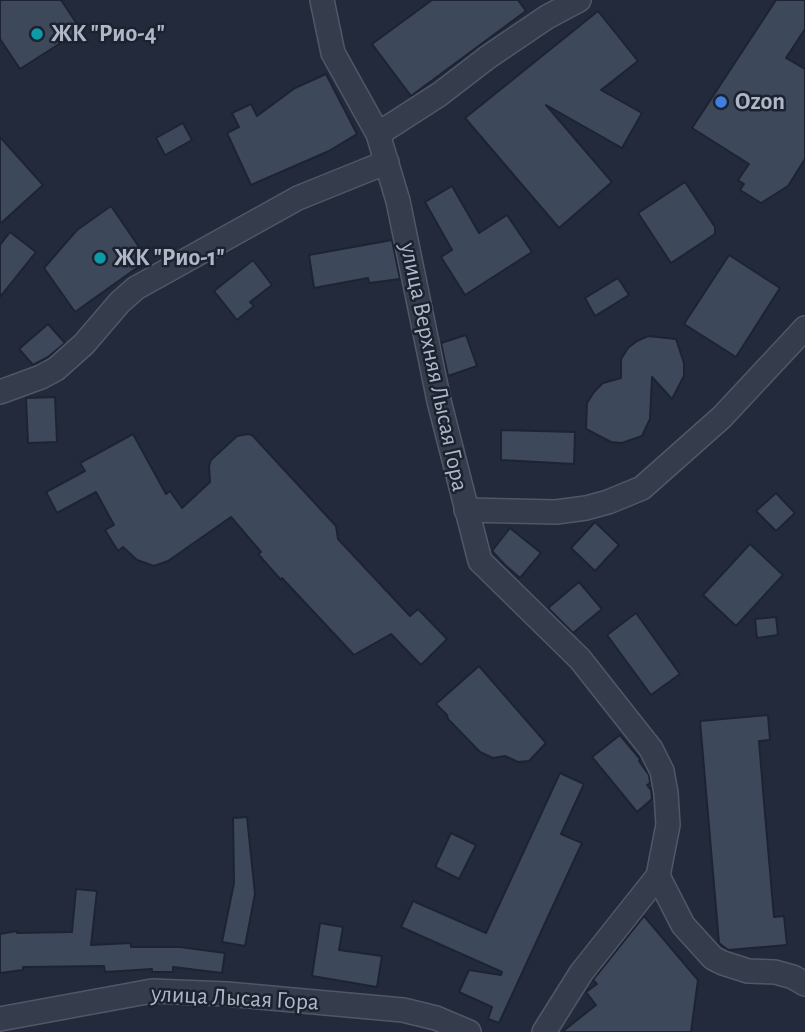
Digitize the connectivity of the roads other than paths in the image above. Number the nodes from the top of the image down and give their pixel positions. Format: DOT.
graph roads {
  1 [pos="322,0"];
  2 [pos="579,0"];
  3 [pos="378,134"];
  4 [pos="387,162"];
  5 [pos="805,328"];
  6 [pos="0,392"];
  7 [pos="466,510"];
  8 [pos="658,876"];
  9 [pos="805,984"];
  10 [pos="0,1019"];
  11 [pos="469,1032"];
  12 [pos="544,1032"];
  1 -- 3 [label="street, улица Верхняя Лысая Гора"];
  2 -- 3 [label="street"];
  3 -- 4 [label="street, улица Верхняя Лысая Гора"];
  4 -- 6 [label="street"];
  4 -- 7 [label="street, улица Верхняя Лысая Гора"];
  5 -- 7 [label="street, улица Верхняя Лысая Гора"];
  7 -- 8 [label="street"];
  8 -- 9 [label="street"];
  8 -- 12 [label="street"];
  10 -- 11 [label="street, улица Лысая Гора"];
}
